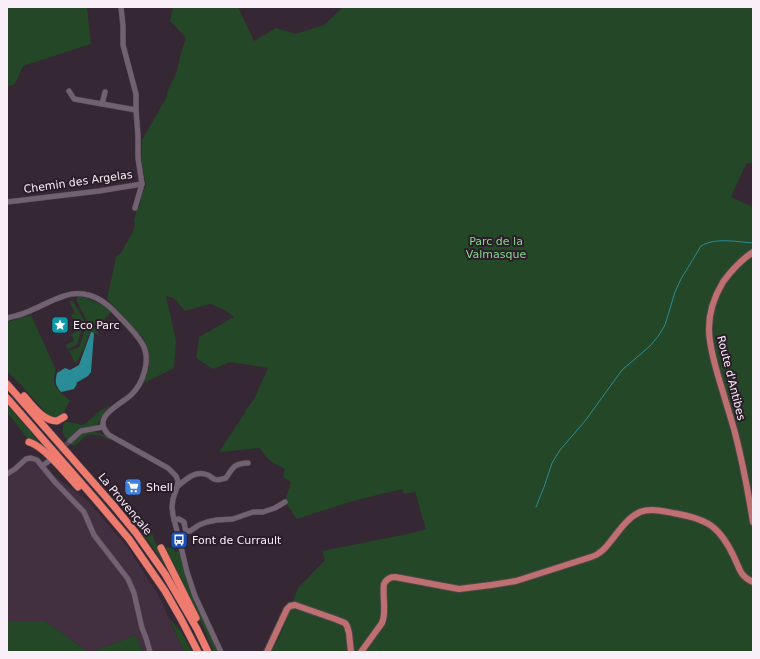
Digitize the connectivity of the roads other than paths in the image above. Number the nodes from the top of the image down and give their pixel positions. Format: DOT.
graph roads {
  1 [pos="121,7"];
  2 [pos="69,91"];
  3 [pos="105,92"];
  4 [pos="102,104"];
  5 [pos="136,110"];
  6 [pos="142,184"];
  7 [pos="7,202"];
  8 [pos="135,208"];
  9 [pos="753,252"];
  10 [pos="753,256"];
  11 [pos="7,318"];
  12 [pos="7,378"];
  13 [pos="7,384"];
  14 [pos="7,398"];
  15 [pos="39,413"];
  16 [pos="64,417"];
  17 [pos="103,427"];
  18 [pos="29,442"];
  19 [pos="69,443"];
  20 [pos="49,461"];
  21 [pos="248,463"];
  22 [pos="42,466"];
  23 [pos="7,474"];
  24 [pos="177,487"];
  25 [pos="285,502"];
  26 [pos="753,506"];
  27 [pos="174,520"];
  28 [pos="753,522"];
  29 [pos="116,523"];
  30 [pos="161,548"];
  31 [pos="742,574"];
  32 [pos="753,576"];
  33 [pos="753,582"];
  34 [pos="753,587"];
  35 [pos="150,652"];
  36 [pos="198,652"];
  37 [pos="208,652"];
  38 [pos="221,652"];
  39 [pos="267,652"];
  40 [pos="351,652"];
  41 [pos="361,652"];
  1 -- 5 [label="street, Chemin des Argelas"];
  2 -- 4 [label="street"];
  3 -- 4 [label="street"];
  4 -- 5 [label="street"];
  5 -- 6 [label="street, Chemin des Argelas"];
  6 -- 7 [label="street, Chemin des Argelas"];
  6 -- 8 [label="street"];
  9 -- 28 [label="main road, Route d'Antibes"];
  10 -- 26 [label="main road, Route d'Antibes"];
  11 -- 17 [label="street"];
  12 -- 15 [label="highway"];
  13 -- 37 [label="highway, La Provençale"];
  14 -- 29 [label="highway, La Provençale"];
  15 -- 16 [label="highway"];
  15 -- 19 [label="highway"];
  17 -- 19 [label="street"];
  17 -- 24 [label="street"];
  18 -- 29 [label="highway"];
  20 -- 22 [label="street"];
  21 -- 24 [label="street"];
  22 -- 23 [label="street"];
  22 -- 35 [label="street"];
  24 -- 27 [label="street"];
  25 -- 27 [label="street"];
  27 -- 38 [label="street"];
  29 -- 36 [label="highway, La Provençale"];
  30 -- 37 [label="highway"];
  31 -- 32 [label="main road"];
  31 -- 33 [label="main road"];
  31 -- 34 [label="main road"];
  31 -- 41 [label="main road"];
  39 -- 40 [label="main road"];
}
